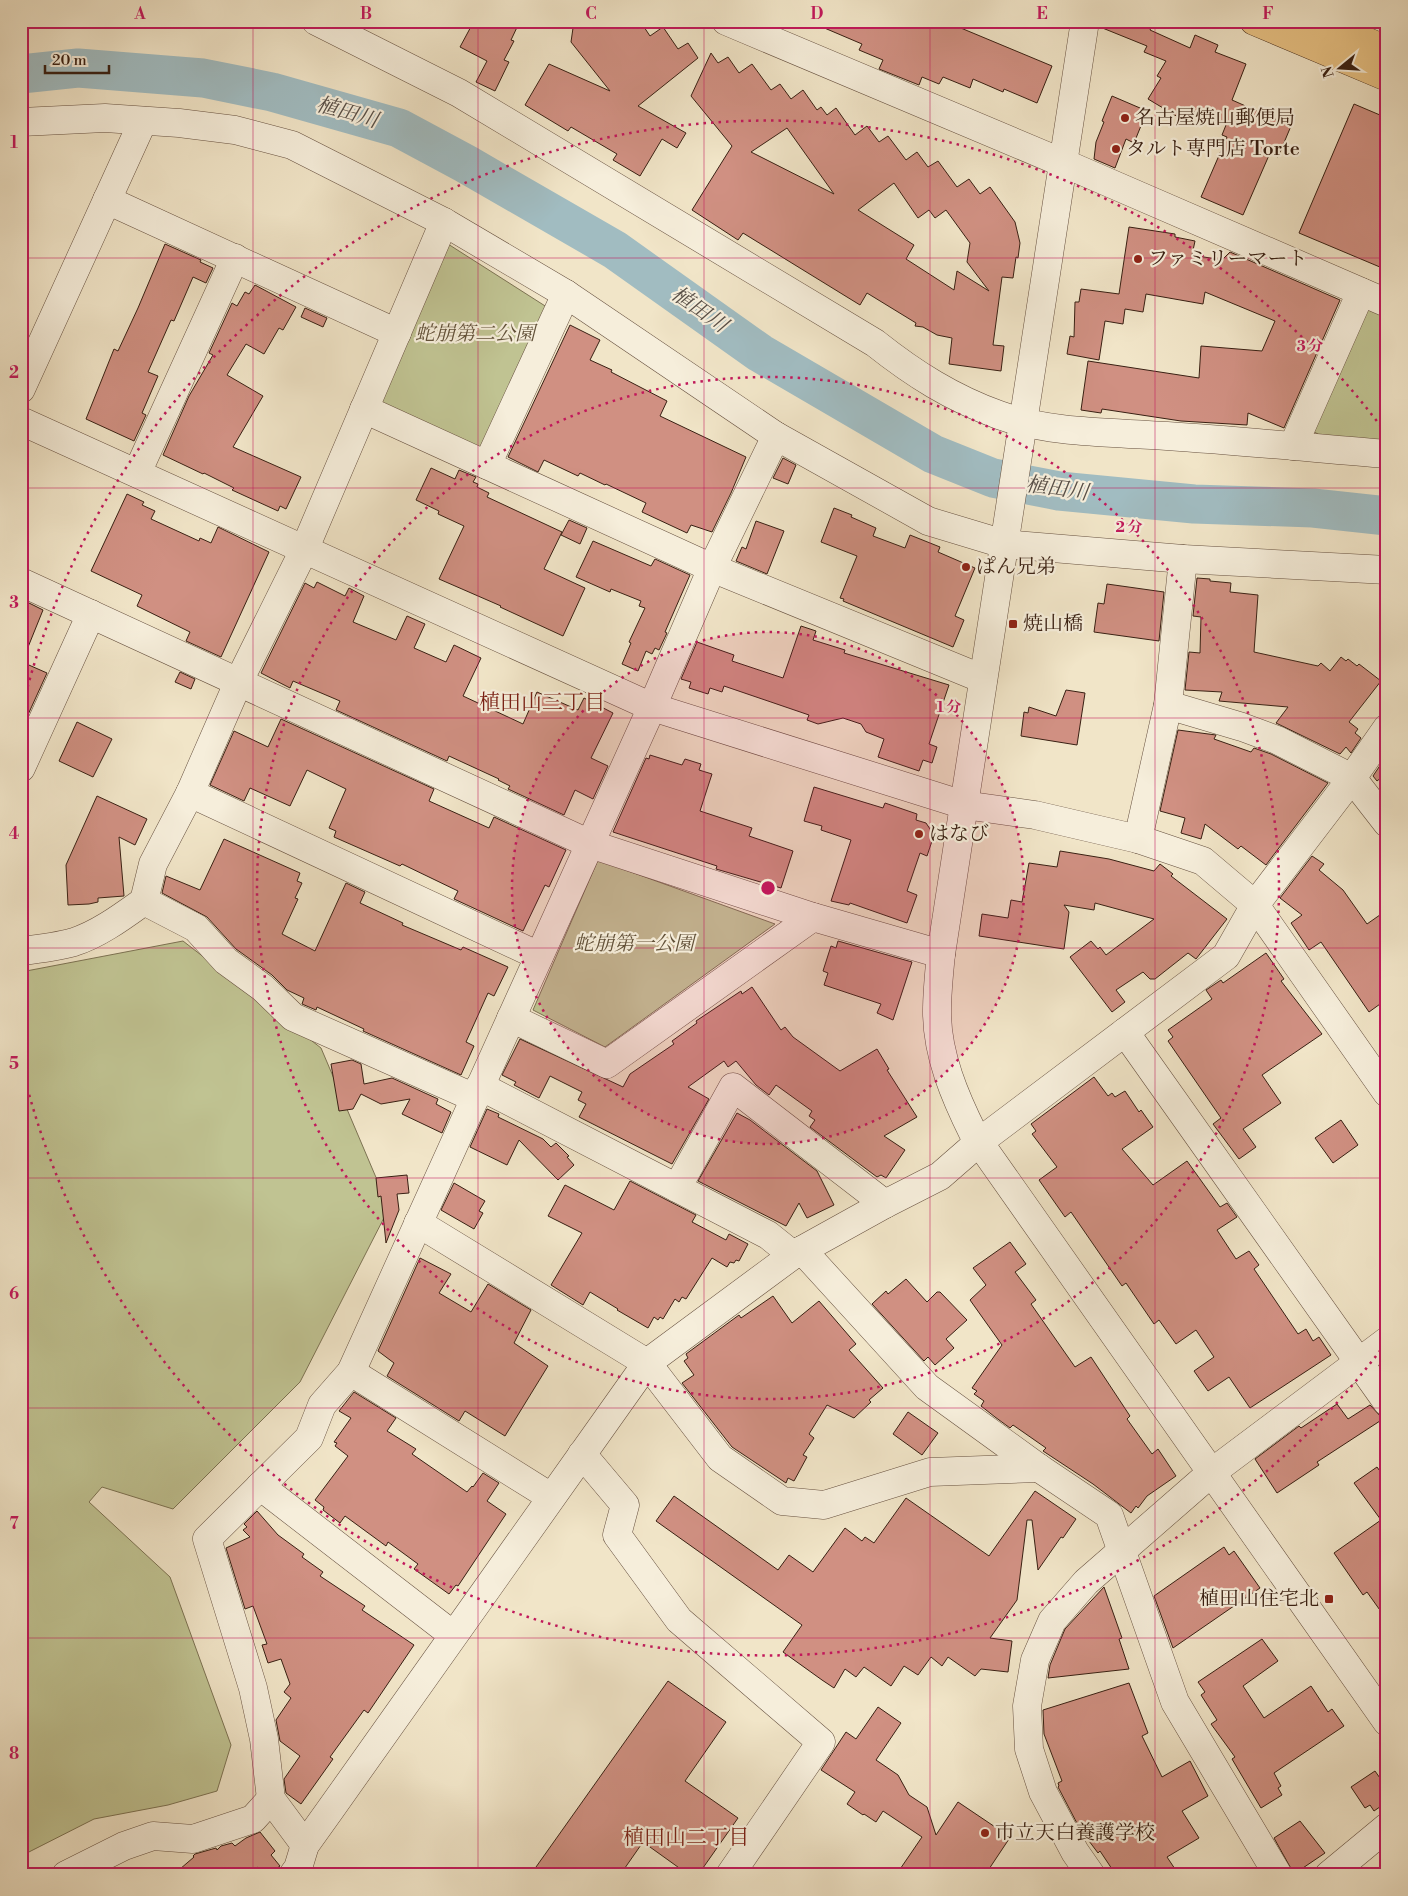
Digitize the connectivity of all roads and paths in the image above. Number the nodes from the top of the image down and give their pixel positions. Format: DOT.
graph roads {
  1 [pos="316,21"];
  2 [pos="726,21"];
  3 [pos="1085,21"];
  4 [pos="1254,21"];
  5 [pos="1318,21"];
  6 [pos="1387,50"];
  7 [pos="1387,78"];
  8 [pos="143,121"];
  9 [pos="21,122"];
  10 [pos="1063,163"];
  11 [pos="107,200"];
  12 [pos="444,222"];
  13 [pos="235,258"];
  14 [pos="1361,292"];
  15 [pos="566,294"];
  16 [pos="1387,303"];
  17 [pos="397,332"];
  18 [pos="21,389"];
  19 [pos="364,409"];
  20 [pos="21,421"];
  21 [pos="1023,423"];
  22 [pos="776,436"];
  23 [pos="1293,446"];
  24 [pos="1387,454"];
  25 [pos="487,465"];
  26 [pos="137,473"];
  27 [pos="1005,539"];
  28 [pos="304,548"];
  29 [pos="1183,559"];
  30 [pos="712,568"];
  31 [pos="1387,570"];
  32 [pos="21,582"];
  33 [pos="92,614"];
  34 [pos="983,679"];
  35 [pos="238,683"];
  36 [pos="1168,705"];
  37 [pos="652,706"];
  38 [pos="1387,728"];
  39 [pos="21,768"];
  40 [pos="1352,778"];
  41 [pos="190,793"];
  42 [pos="964,805"];
  43 [pos="1387,823"];
  44 [pos="1138,839"];
  45 [pos="590,844"];
  46 [pos="144,901"];
  47 [pos="1255,905"];
  48 [pos="813,917"];
  49 [pos="21,951"];
  50 [pos="941,954"];
  51 [pos="539,956"];
  52 [pos="511,1018"];
  53 [pos="1125,1032"];
  54 [pos="477,1092"];
  55 [pos="1387,1093"];
  56 [pos="979,1142"];
  57 [pos="677,1188"];
  58 [pos="885,1204"];
  59 [pos="418,1223"];
  60 [pos="798,1252"];
  61 [pos="1387,1341"];
  62 [pos="1358,1362"];
  63 [pos="647,1363"];
  64 [pos="351,1372"];
  65 [pos="1387,1402"];
  66 [pos="582,1454"];
  67 [pos="1039,1468"];
  68 [pos="1211,1473"];
  69 [pos="260,1486"];
  70 [pos="551,1497"];
  71 [pos="1123,1551"];
  72 [pos="453,1635"];
  73 [pos="1387,1722"];
  74 [pos="271,1799"];
  75 [pos="1387,1827"];
  76 [pos="305,1845"];
  77 [pos="66,1875"];
  78 [pos="292,1875"];
  79 [pos="730,1875"];
  80 [pos="1091,1875"];
  81 [pos="1278,1875"];
  82 [pos="1330,1875"];
  1 -- 21 [label="street"];
  2 -- 10 [label="street"];
  3 -- 10 [label="street"];
  4 -- 7 [label="main road"];
  5 -- 6 [label="main road"];
  8 -- 9 [label="street"];
  8 -- 11 [label="street"];
  8 -- 12 [label="street"];
  10 -- 14 [label="street"];
  10 -- 21 [label="street"];
  11 -- 13 [label="street"];
  11 -- 18 [label="street"];
  12 -- 15 [label="street"];
  12 -- 17 [label="street"];
  13 -- 17 [label="street"];
  13 -- 26 [label="street"];
  14 -- 16 [label="street"];
  14 -- 23 [label="street"];
  15 -- 22 [label="street"];
  15 -- 25 [label="street"];
  17 -- 19 [label="street"];
  19 -- 25 [label="street"];
  19 -- 28 [label="street"];
  20 -- 26 [label="street"];
  21 -- 23 [label="street"];
  21 -- 27 [label="street"];
  22 -- 27 [label="street"];
  22 -- 30 [label="street"];
  23 -- 24 [label="street"];
  25 -- 30 [label="street"];
  26 -- 28 [label="street"];
  27 -- 29 [label="street"];
  27 -- 34 [label="street"];
  28 -- 35 [label="street"];
  28 -- 37 [label="street"];
  29 -- 31 [label="street"];
  29 -- 36 [label="street"];
  30 -- 34 [label="street"];
  30 -- 37 [label="street"];
  32 -- 33 [label="street"];
  33 -- 35 [label="street"];
  33 -- 39 [label="street"];
  34 -- 42 [label="street"];
  35 -- 41 [label="street"];
  35 -- 45 [label="street"];
  36 -- 40 [label="street"];
  36 -- 44 [label="street"];
  37 -- 42 [label="street"];
  37 -- 45 [label="street"];
  38 -- 40 [label="street"];
  40 -- 43 [label="street"];
  40 -- 47 [label="street"];
  41 -- 46 [label="street"];
  41 -- 51 [label="street"];
  42 -- 44 [label="street"];
  42 -- 50 [label="street"];
  44 -- 47 [label="street"];
  45 -- 48 [label="street"];
  45 -- 51 [label="street"];
  46 -- 49 [label="street"];
  46 -- 54 [label="street"];
  47 -- 53 [label="street"];
  47 -- 55 [label="street"];
  48 -- 50 [label="street"];
  48 -- 52 [label="street"];
  50 -- 56 [label="street"];
  51 -- 52 [label="street"];
  52 -- 54 [label="street"];
  53 -- 56 [label="street"];
  53 -- 62 [label="street"];
  54 -- 57 [label="street"];
  54 -- 59 [label="street"];
  56 -- 58 [label="street"];
  56 -- 68 [label="street"];
  57 -- 58 [label="street"];
  57 -- 60 [label="street"];
  58 -- 60 [label="street"];
  59 -- 63 [label="street"];
  59 -- 64 [label="street"];
  60 -- 63 [label="street"];
  60 -- 67 [label="street"];
  61 -- 62 [label="street"];
  62 -- 65 [label="street"];
  62 -- 68 [label="street"];
  63 -- 66 [label="street"];
  63 -- 67 [label="street"];
  64 -- 69 [label="street"];
  64 -- 70 [label="street"];
  66 -- 70 [label="street"];
  66 -- 79 [label="street"];
  67 -- 71 [label="street"];
  68 -- 71 [label="street"];
  68 -- 73 [label="street"];
  69 -- 72 [label="street"];
  69 -- 74 [label="street"];
  70 -- 72 [label="street"];
  71 -- 80 [label="street"];
  71 -- 81 [label="street"];
  72 -- 76 [label="street"];
  74 -- 76 [label="street"];
  74 -- 77 [label="street"];
  75 -- 82 [label="street"];
  76 -- 78 [label="street"];
}
